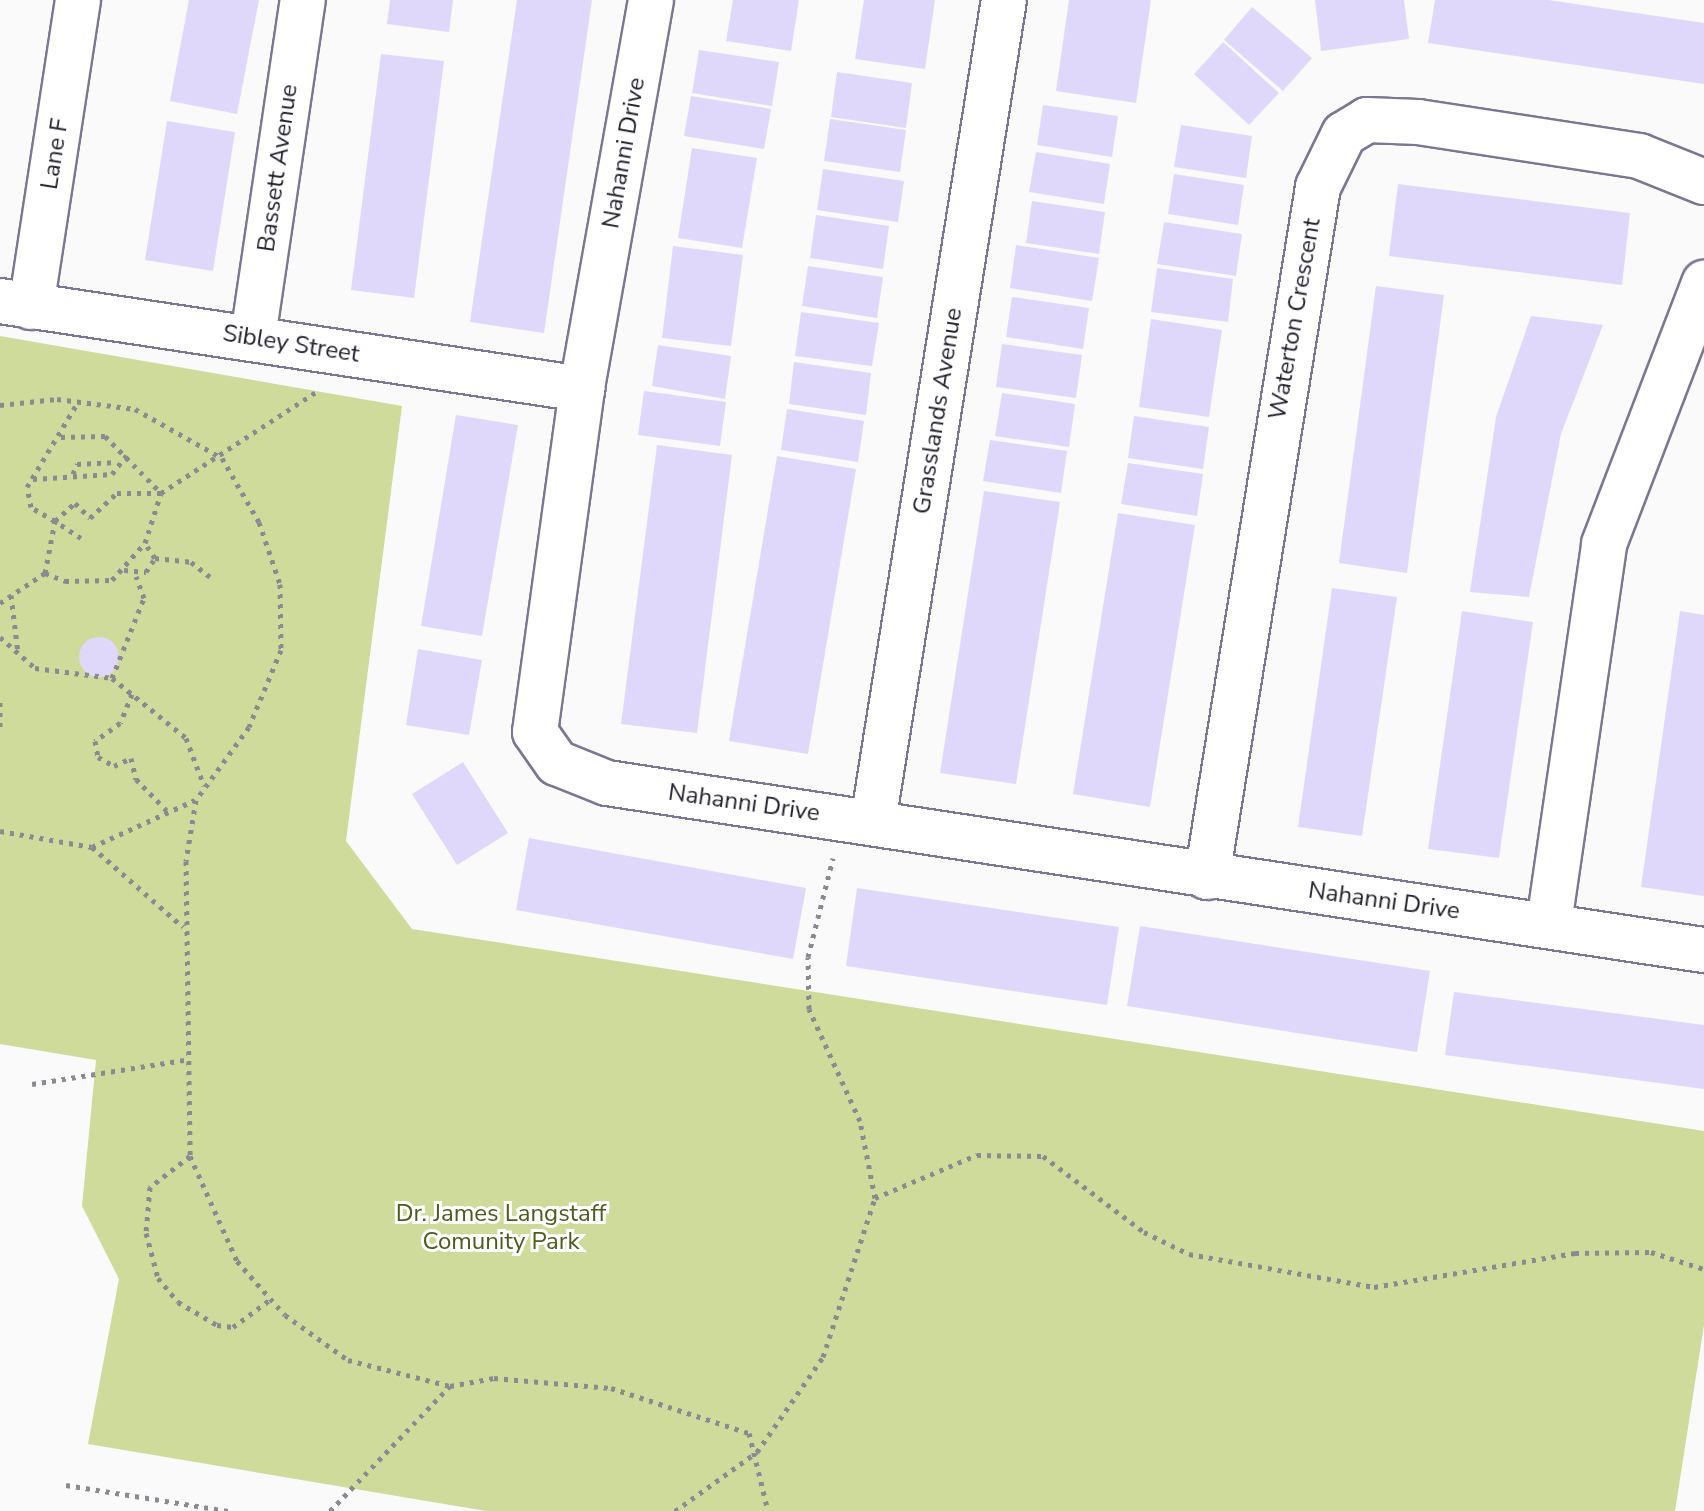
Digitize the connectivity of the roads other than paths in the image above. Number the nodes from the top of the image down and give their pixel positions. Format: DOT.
graph roads {
  1 [pos="78,0"];
  2 [pos="303,0"];
  3 [pos="651,0"];
  4 [pos="1004,0"];
  5 [pos="1704,182"];
  6 [pos="1704,283"];
  7 [pos="16,304"];
  8 [pos="253,337"];
  9 [pos="582,389"];
  10 [pos="873,822"];
  11 [pos="1207,877"];
  12 [pos="1549,923"];
  13 [pos="1704,950"];
  1 -- 7 [label="street, Lane F"];
  2 -- 8 [label="street, Bassett Avenue"];
  3 -- 9 [label="street, Nahanni Drive"];
  4 -- 10 [label="street, Grasslands Avenue"];
  5 -- 11 [label="street, Waterton Crescent"];
  6 -- 12 [label="street"];
  7 -- 8 [label="street, Sibley Street"];
  8 -- 9 [label="street, Sibley Street"];
  9 -- 10 [label="street, Nahanni Drive"];
  10 -- 11 [label="street, Nahanni Drive"];
  11 -- 12 [label="street, Nahanni Drive"];
  12 -- 13 [label="street, Nahanni Drive"];
}
